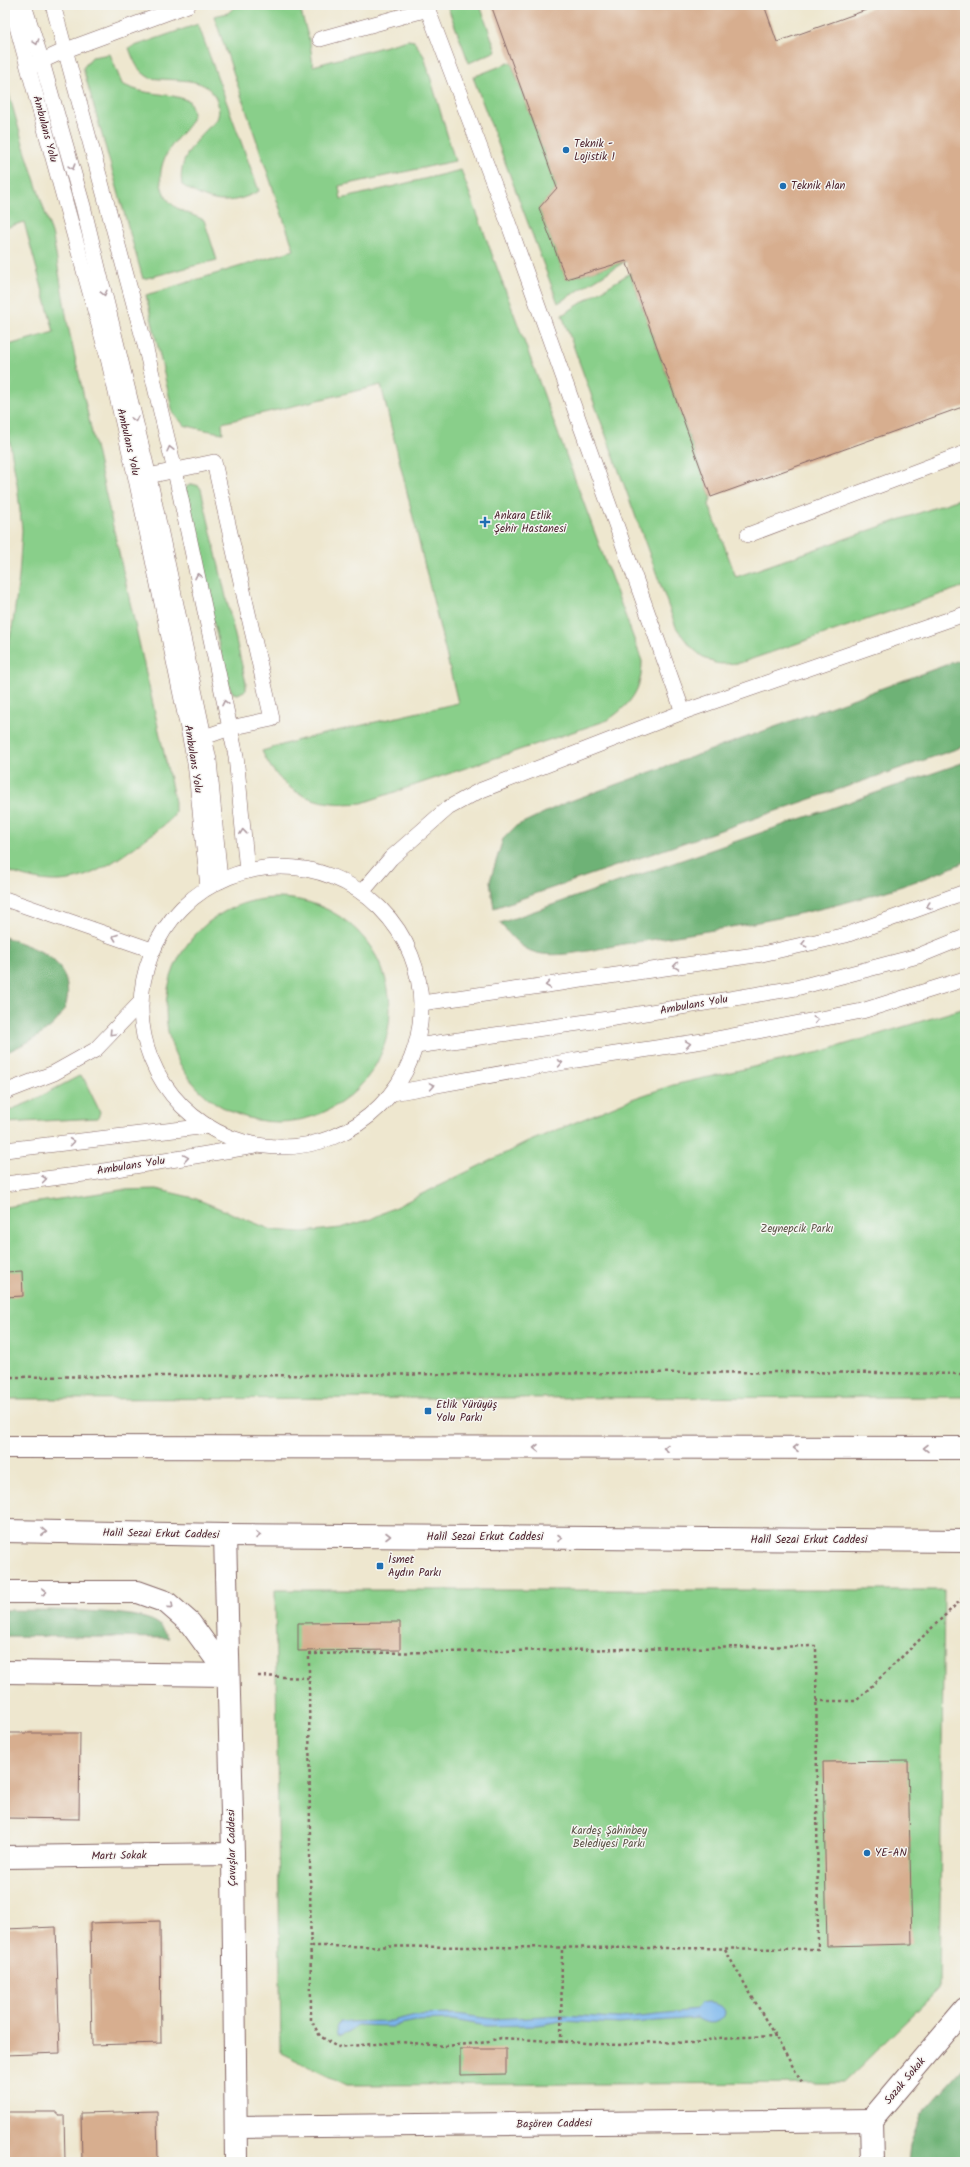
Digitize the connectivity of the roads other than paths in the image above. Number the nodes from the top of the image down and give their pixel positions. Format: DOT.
graph roads {
  1 [pos="11,5"];
  2 [pos="24,5"];
  3 [pos="53,5"];
  4 [pos="188,5"];
  5 [pos="427,7"];
  6 [pos="320,39"];
  7 [pos="66,50"];
  8 [pos="35,65"];
  9 [pos="965,453"];
  10 [pos="175,471"];
  11 [pos="142,478"];
  12 [pos="748,535"];
  13 [pos="965,614"];
  14 [pos="683,712"];
  15 [pos="230,728"];
  16 [pos="198,740"];
  17 [pos="247,870"];
  18 [pos="214,884"];
  19 [pos="362,892"];
  20 [pos="965,892"];
  21 [pos="5,899"];
  22 [pos="965,937"];
  23 [pos="152,950"];
  24 [pos="965,979"];
  25 [pos="422,1003"];
  26 [pos="139,1004"];
  27 [pos="416,1046"];
  28 [pos="5,1092"];
  29 [pos="393,1093"];
  30 [pos="208,1126"];
  31 [pos="257,1146"];
  32 [pos="5,1150"];
  33 [pos="5,1184"];
  34 [pos="5,1448"];
  35 [pos="965,1448"];
  36 [pos="5,1531"];
  37 [pos="225,1535"];
  38 [pos="965,1541"];
  39 [pos="5,1592"];
  40 [pos="5,1672"];
  41 [pos="228,1675"];
  42 [pos="233,1854"];
  43 [pos="5,1857"];
  44 [pos="965,2009"];
  45 [pos="871,2120"];
  46 [pos="236,2127"];
  47 [pos="236,2162"];
  48 [pos="872,2162"];
  1 -- 8 [label="lane"];
  2 -- 8 [label="lane, one-way"];
  3 -- 7 [label="lane"];
  4 -- 7 [label="lane"];
  5 -- 6 [label="lane"];
  5 -- 14 [label="lane"];
  7 -- 8 [label="lane"];
  10 -- 7 [label="lane, one-way"];
  8 -- 11 [label="lane"];
  9 -- 12 [label="lane"];
  10 -- 11 [label="lane"];
  15 -- 10 [label="lane, one-way"];
  10 -- 15 [label="lane"];
  11 -- 16 [label="lane"];
  13 -- 14 [label="lane"];
  14 -- 19 [label="lane"];
  15 -- 16 [label="lane"];
  17 -- 15 [label="lane, one-way"];
  16 -- 18 [label="lane"];
  17 -- 18 [label="lane"];
  17 -- 19 [label="lane"];
  18 -- 23 [label="lane"];
  19 -- 25 [label="lane"];
  20 -- 25 [label="lane, one-way"];
  23 -- 21 [label="lane, one-way"];
  22 -- 27 [label="lane, Ambulans Yolu"];
  23 -- 26 [label="lane"];
  29 -- 24 [label="lane, one-way"];
  25 -- 27 [label="lane"];
  26 -- 28 [label="lane, one-way"];
  26 -- 30 [label="lane"];
  27 -- 29 [label="lane"];
  29 -- 31 [label="lane"];
  30 -- 31 [label="lane"];
  32 -- 30 [label="lane, one-way"];
  33 -- 31 [label="lane, Ambulans Yolu, one-way"];
  35 -- 34 [label="street, one-way"];
  36 -- 37 [label="street, Halil Sezai Erkut Caddesi, one-way"];
  37 -- 38 [label="street, Halil Sezai Erkut Caddesi, one-way"];
  37 -- 41 [label="street, Çavuşlar Caddesi"];
  39 -- 41 [label="street, one-way"];
  40 -- 41 [label="street"];
  41 -- 42 [label="street, Çavuşlar Caddesi"];
  42 -- 43 [label="street, Martı Sokak"];
  42 -- 46 [label="street, Çavuşlar Caddesi"];
  44 -- 45 [label="street, Sazak Sokak"];
  45 -- 46 [label="street, Başören Caddesi"];
  45 -- 48 [label="street"];
  46 -- 47 [label="street, Çavuşlar Caddesi"];
}
